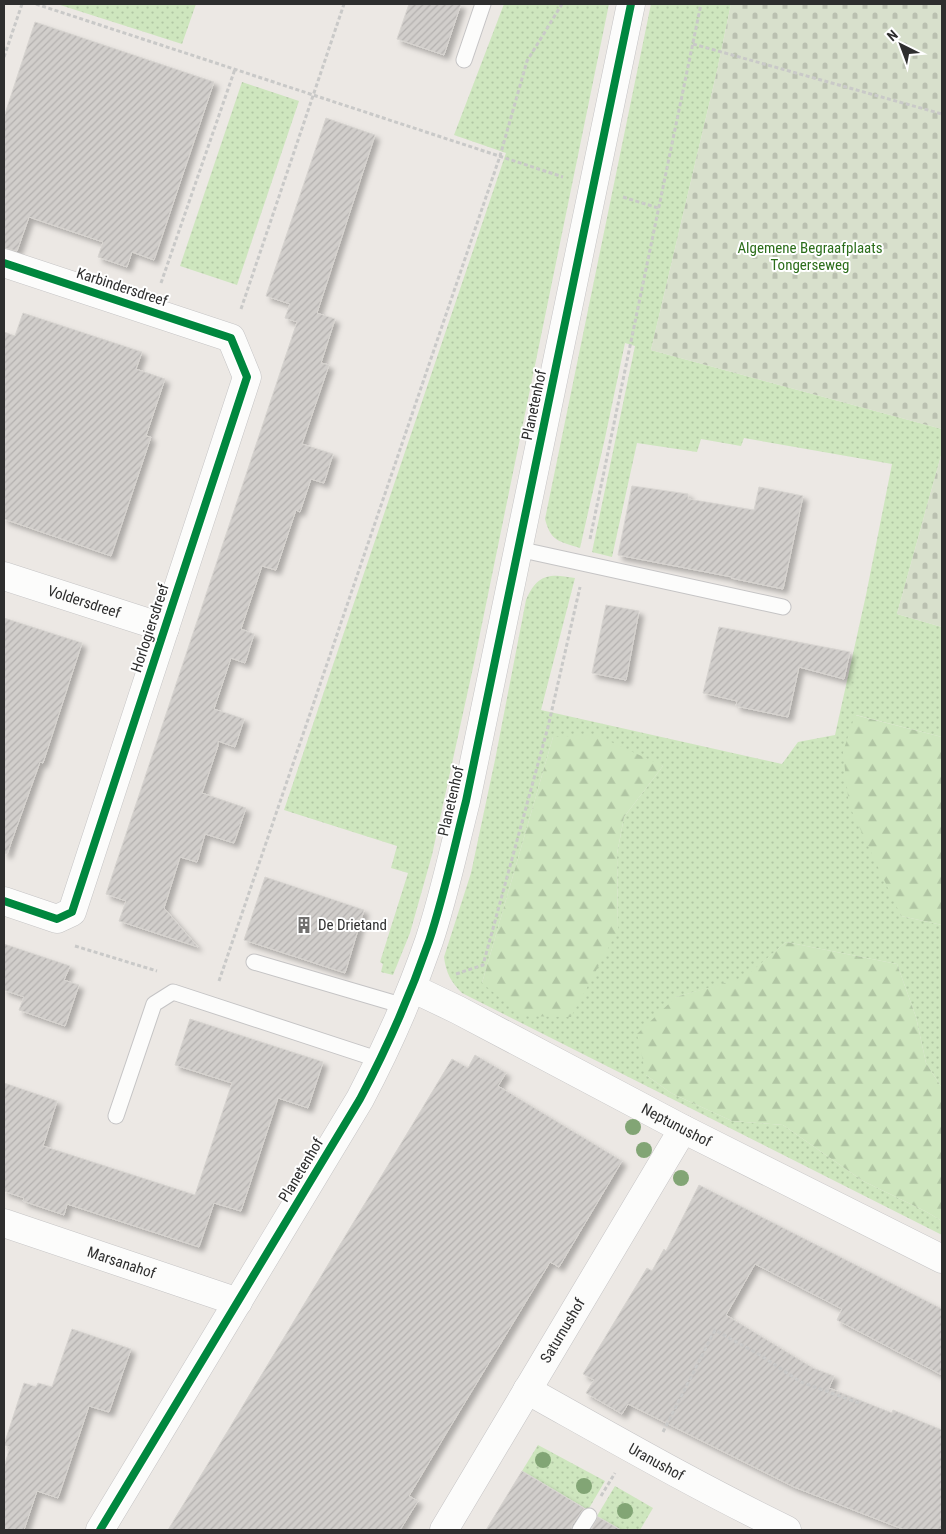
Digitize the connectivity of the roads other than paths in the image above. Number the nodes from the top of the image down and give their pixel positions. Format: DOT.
graph roads {
  1 [pos="483,4"];
  2 [pos="631,4"];
  3 [pos="464,60"];
  4 [pos="4,263"];
  5 [pos="231,338"];
  6 [pos="518,549"];
  7 [pos="4,576"];
  8 [pos="783,607"];
  9 [pos="165,628"];
  10 [pos="4,901"];
  11 [pos="254,962"];
  12 [pos="408,997"];
  13 [pos="380,1060"];
  14 [pos="116,1116"];
  15 [pos="683,1129"];
  16 [pos="4,1223"];
  17 [pos="942,1259"];
  18 [pos="238,1302"];
  19 [pos="527,1390"];
  20 [pos="589,1516"];
  21 [pos="100,1530"];
  22 [pos="444,1530"];
  23 [pos="580,1530"];
  24 [pos="787,1530"];
  1 -- 3 [label="lane"];
  2 -- 6 [label="street, Planetenhof"];
  4 -- 5 [label="street, Karbindersdreef"];
  5 -- 9 [label="street, Horlogiersdreef"];
  6 -- 8 [label="lane"];
  6 -- 12 [label="street, Planetenhof"];
  7 -- 9 [label="street, Voldersdreef"];
  9 -- 10 [label="street, Horlogiersdreef"];
  11 -- 12 [label="lane"];
  12 -- 13 [label="street, Planetenhof"];
  12 -- 15 [label="street, Neptunushof"];
  13 -- 14 [label="lane"];
  13 -- 18 [label="street, Planetenhof"];
  15 -- 17 [label="street, Neptunushof"];
  15 -- 19 [label="street, Saturnushof"];
  16 -- 18 [label="street, Marsanahof"];
  18 -- 21 [label="street, Planetenhof"];
  19 -- 22 [label="street, Saturnushof"];
  19 -- 24 [label="street, Uranushof"];
  20 -- 23 [label="lane"];
}
